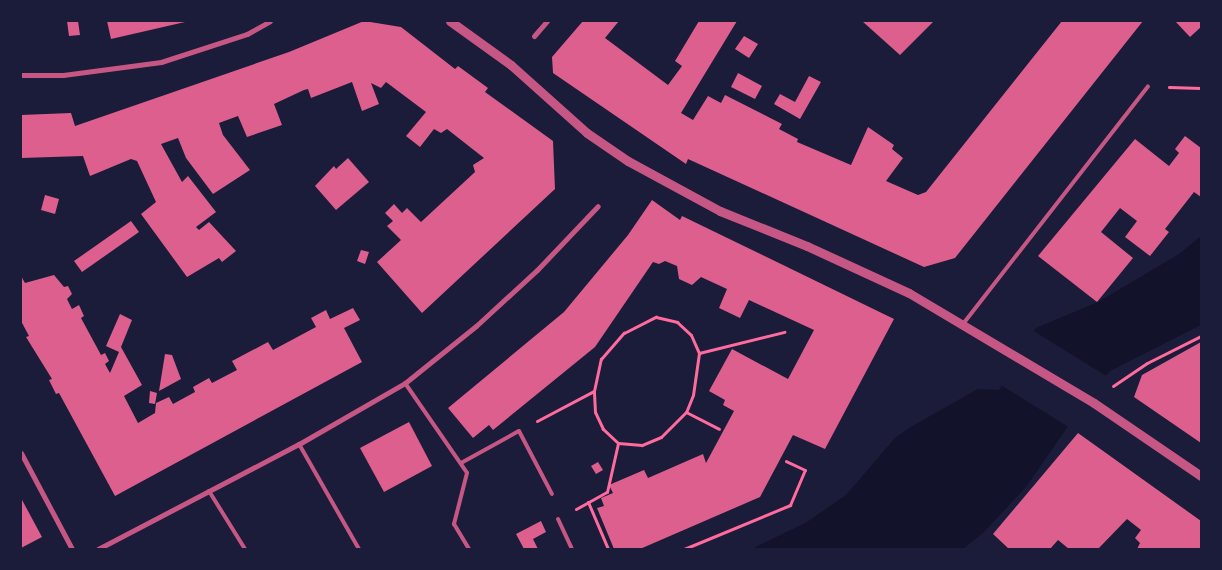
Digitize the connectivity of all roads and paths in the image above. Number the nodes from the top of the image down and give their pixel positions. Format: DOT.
graph roads {
  1 [pos="270,21"];
  2 [pos="450,21"];
  3 [pos="547,21"];
  4 [pos="534,36"];
  5 [pos="21,75"];
  6 [pos="1148,86"];
  7 [pos="1201,88"];
  8 [pos="598,206"];
  9 [pos="964,324"];
  10 [pos="784,332"];
  11 [pos="1201,336"];
  12 [pos="699,353"];
  13 [pos="406,383"];
  14 [pos="594,391"];
  15 [pos="1094,403"];
  16 [pos="686,412"];
  17 [pos="719,429"];
  18 [pos="519,431"];
  19 [pos="618,442"];
  20 [pos="299,444"];
  21 [pos="21,453"];
  22 [pos="786,461"];
  23 [pos="460,463"];
  24 [pos="1201,476"];
  25 [pos="209,491"];
  26 [pos="552,494"];
  27 [pos="558,519"];
  28 [pos="72,549"];
  29 [pos="98,549"];
  30 [pos="245,549"];
  31 [pos="359,549"];
  32 [pos="469,549"];
  33 [pos="572,549"];
  34 [pos="608,549"];
  35 [pos="684,549"];
  1 -- 5 [label="street"];
  2 -- 9 [label="street"];
  3 -- 4 [label="street"];
  6 -- 7 [label="path"];
  6 -- 9 [label="lane"];
  8 -- 13 [label="street"];
  9 -- 15 [label="street"];
  10 -- 12 [label="path"];
  11 -- 15 [label="path"];
  12 -- 14 [label="path"];
  12 -- 16 [label="path"];
  13 -- 20 [label="street"];
  13 -- 23 [label="lane"];
  14 -- 18 [label="path"];
  14 -- 19 [label="path"];
  15 -- 24 [label="street"];
  16 -- 17 [label="path"];
  16 -- 19 [label="path"];
  18 -- 23 [label="lane"];
  18 -- 26 [label="lane"];
  19 -- 34 [label="path"];
  20 -- 25 [label="street"];
  20 -- 31 [label="lane"];
  21 -- 28 [label="street"];
  22 -- 35 [label="path"];
  23 -- 32 [label="lane"];
  25 -- 29 [label="street"];
  25 -- 30 [label="lane"];
  27 -- 33 [label="lane"];
}
